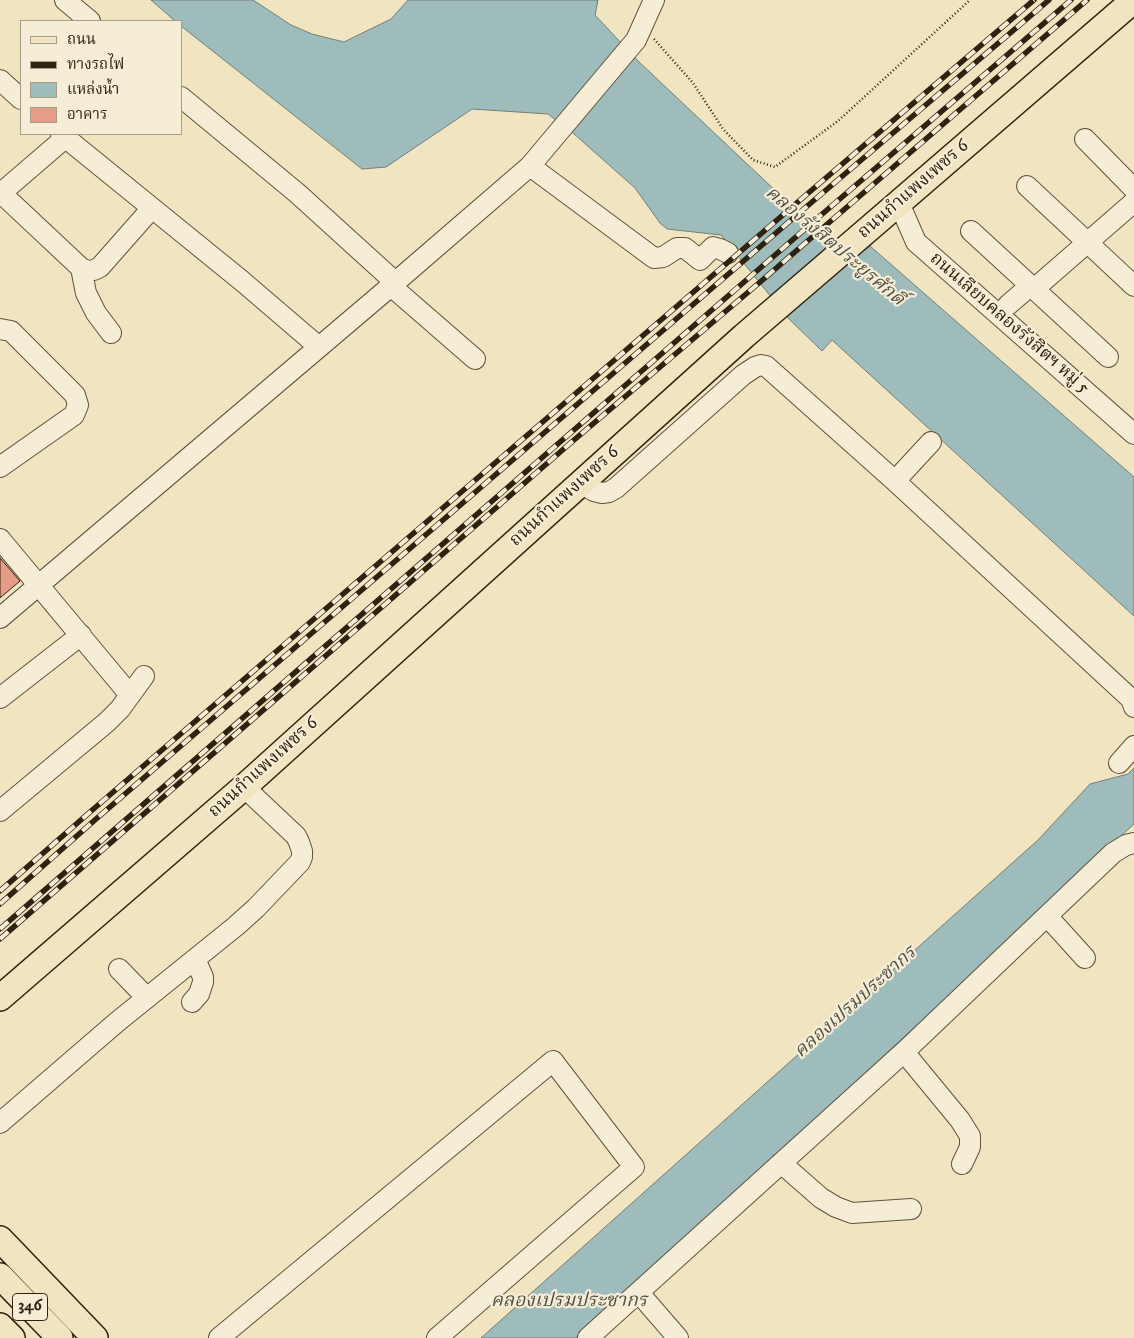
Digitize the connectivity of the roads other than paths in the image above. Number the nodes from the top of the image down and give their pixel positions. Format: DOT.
graph roads {
  1 [pos="65,0"];
  2 [pos="654,0"];
  3 [pos="1134,0"];
  4 [pos="89,20"];
  5 [pos="0,80"];
  6 [pos="20,98"];
  7 [pos="182,98"];
  8 [pos="63,136"];
  9 [pos="1086,139"];
  10 [pos="530,166"];
  11 [pos="1028,186"];
  12 [pos="1134,189"];
  13 [pos="0,193"];
  14 [pos="1134,202"];
  15 [pos="900,203"];
  16 [pos="152,208"];
  17 [pos="971,231"];
  18 [pos="1088,242"];
  19 [pos="728,253"];
  20 [pos="81,268"];
  21 [pos="393,284"];
  22 [pos="1134,286"];
  23 [pos="1032,288"];
  24 [pos="1008,305"];
  25 [pos="0,329"];
  26 [pos="111,333"];
  27 [pos="319,347"];
  28 [pos="1108,357"];
  29 [pos="475,359"];
  30 [pos="1134,434"];
  31 [pos="931,442"];
  32 [pos="0,467"];
  33 [pos="896,481"];
  34 [pos="580,483"];
  35 [pos="0,539"];
  36 [pos="38,586"];
  37 [pos="0,618"];
  38 [pos="81,635"];
  39 [pos="144,676"];
  40 [pos="130,695"];
  41 [pos="0,698"];
  42 [pos="1134,707"];
  43 [pos="1134,746"];
  44 [pos="1119,763"];
  45 [pos="244,787"];
  46 [pos="0,811"];
  47 [pos="1134,843"];
  48 [pos="1047,916"];
  49 [pos="1086,958"];
  50 [pos="195,959"];
  51 [pos="119,969"];
  52 [pos="0,998"];
  53 [pos="147,998"];
  54 [pos="192,1002"];
  55 [pos="904,1052"];
  56 [pos="0,1123"];
  57 [pos="782,1163"];
  58 [pos="962,1164"];
  59 [pos="911,1209"];
  60 [pos="0,1239"];
  61 [pos="0,1276"];
  62 [pos="639,1293"];
  63 [pos="0,1326"];
  64 [pos="593,1336"];
  65 [pos="12,1338"];
  66 [pos="60,1338"];
  67 [pos="95,1338"];
  68 [pos="219,1338"];
  69 [pos="437,1338"];
  70 [pos="678,1338"];
  1 -- 4 [label="street"];
  2 -- 10 [label="street"];
  3 -- 15 [label="main road, ถนนกำแพงเพชร 6"];
  5 -- 6 [label="street"];
  7 -- 21 [label="street"];
  8 -- 13 [label="street"];
  8 -- 16 [label="street"];
  9 -- 12 [label="street"];
  10 -- 19 [label="street"];
  10 -- 21 [label="street"];
  11 -- 18 [label="street"];
  13 -- 20 [label="street"];
  14 -- 18 [label="street"];
  15 -- 30 [label="street, ถนนเลียบคลองรังสิตฯ หมู่ 5"];
  15 -- 34 [label="main road, ถนนกำแพงเพชร 6"];
  16 -- 20 [label="street"];
  16 -- 27 [label="street"];
  17 -- 23 [label="street"];
  18 -- 22 [label="street"];
  18 -- 23 [label="street"];
  20 -- 26 [label="street"];
  21 -- 27 [label="street"];
  21 -- 29 [label="street"];
  23 -- 24 [label="street"];
  23 -- 28 [label="street"];
  25 -- 32 [label="street"];
  27 -- 36 [label="street"];
  31 -- 33 [label="street"];
  33 -- 34 [label="street"];
  33 -- 42 [label="street"];
  34 -- 45 [label="main road, ถนนกำแพงเพชร 6"];
  35 -- 36 [label="street"];
  36 -- 37 [label="street"];
  36 -- 38 [label="street"];
  38 -- 40 [label="street"];
  38 -- 41 [label="street"];
  39 -- 40 [label="street"];
  40 -- 46 [label="street"];
  43 -- 44 [label="street"];
  45 -- 50 [label="street"];
  45 -- 52 [label="main road, ถนนกำแพงเพชร 6"];
  47 -- 48 [label="street"];
  48 -- 49 [label="street"];
  48 -- 55 [label="street"];
  50 -- 53 [label="street"];
  50 -- 54 [label="street"];
  51 -- 53 [label="street"];
  53 -- 56 [label="street"];
  55 -- 57 [label="street"];
  55 -- 58 [label="street"];
  57 -- 59 [label="street"];
  57 -- 62 [label="street"];
  60 -- 67 [label="main road"];
  61 -- 66 [label="main road, 346"];
  62 -- 64 [label="street"];
  62 -- 70 [label="street"];
  63 -- 65 [label="main road, 346"];
  68 -- 69 [label="street"];
}
